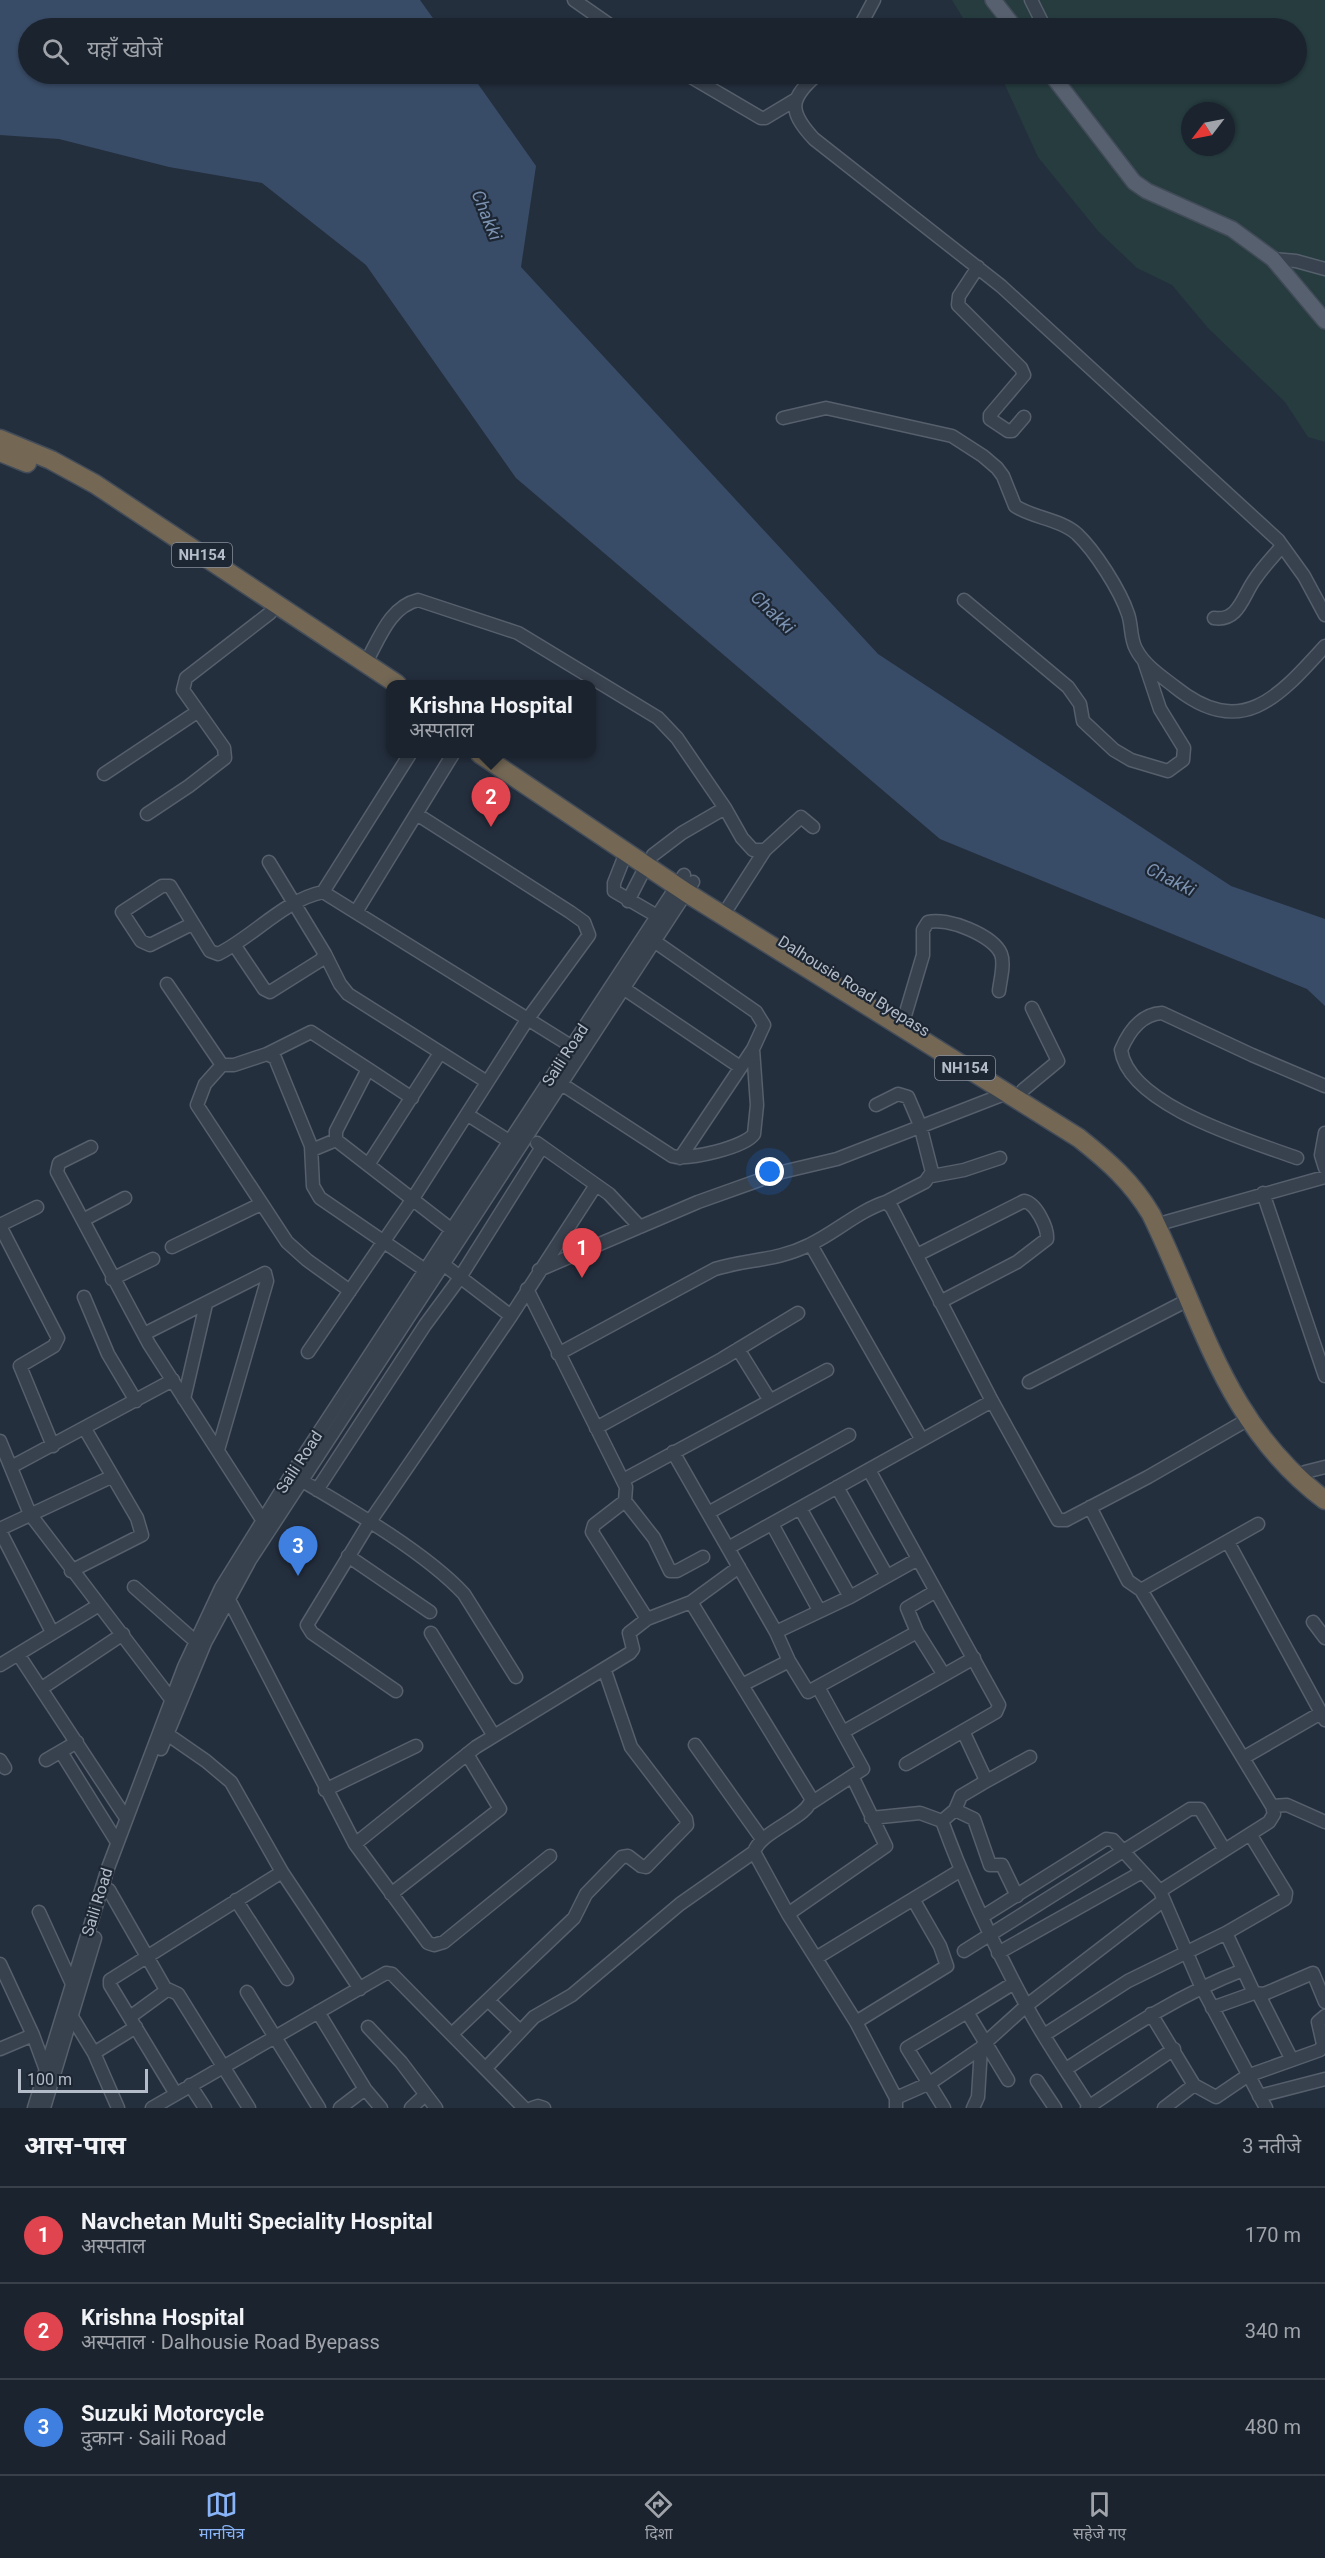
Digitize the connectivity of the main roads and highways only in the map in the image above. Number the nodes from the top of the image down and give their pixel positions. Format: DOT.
graph roads {
  1 [pos="993,0"];
  2 [pos="1007,18"];
  3 [pos="1060,84"];
  4 [pos="1325,321"];
  5 [pos="0,439"];
  6 [pos="0,452"];
  7 [pos="391,680"];
  8 [pos="386,690"];
  9 [pos="488,758"];
  10 [pos="508,758"];
  11 [pos="650,860"];
  12 [pos="685,884"];
  13 [pos="1015,1092"];
  14 [pos="1325,1487"];
  15 [pos="1325,1500"];
  1 -- 2 [label="main road"];
  3 -- 4 [label="main road"];
  5 -- 7 [label="highway, NH154"];
  6 -- 8 [label="highway, NH154"];
  9 -- 11 [label="highway, NH154"];
  10 -- 11 [label="highway, Dalhousie Road Byepass / NH154"];
  11 -- 12 [label="highway, Dalhousie Road Byepass / NH154"];
  12 -- 13 [label="highway, NH154"];
  12 -- 13 [label="highway, Dalhousie Road Byepass / NH154"];
  13 -- 14 [label="highway, Dalhousie Road Byepass / NH154"];
  13 -- 15 [label="highway, NH154"];
}
